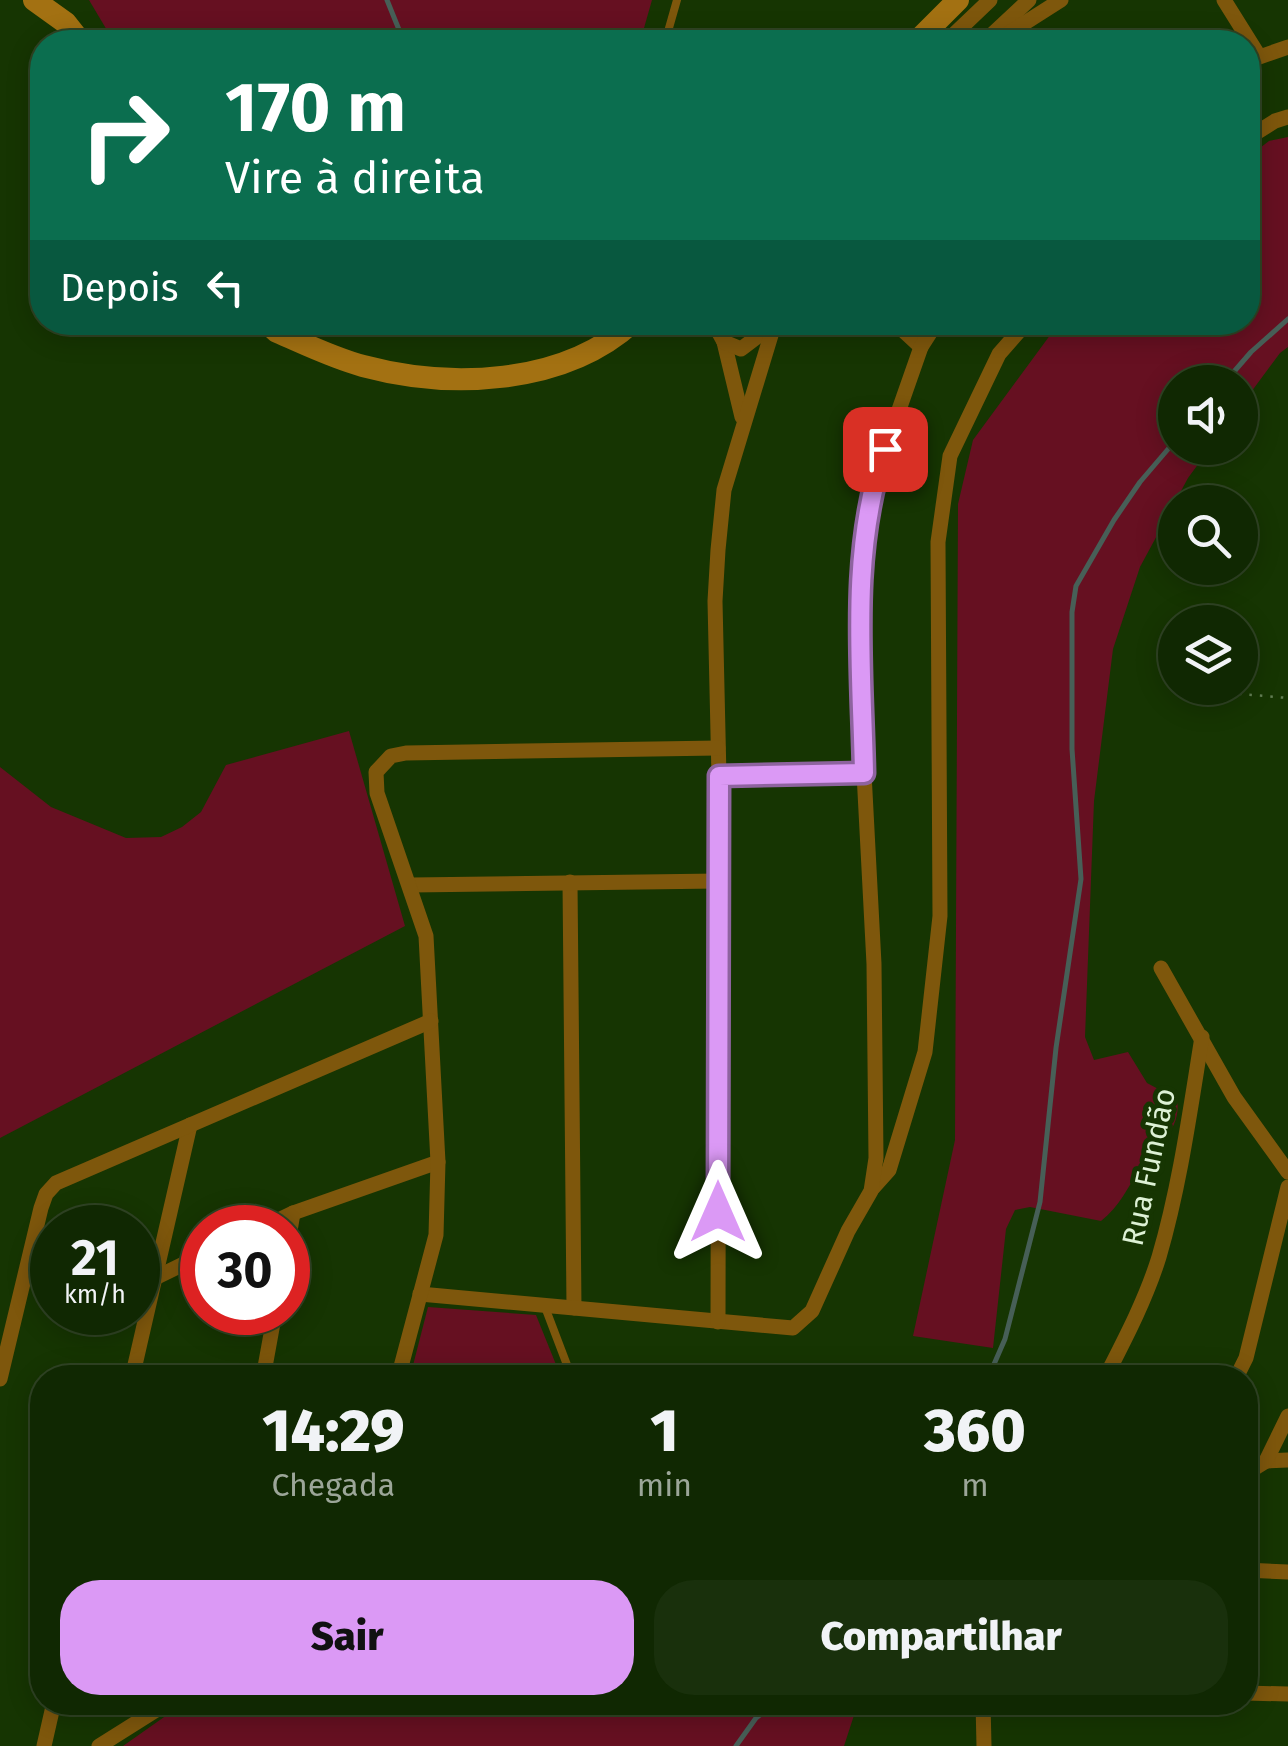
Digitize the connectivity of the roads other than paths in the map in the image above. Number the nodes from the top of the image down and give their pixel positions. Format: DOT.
graph roads {
  1 [pos="34,0"];
  2 [pos="677,0"];
  3 [pos="958,0"];
  4 [pos="990,0"];
  5 [pos="1029,0"];
  6 [pos="1061,0"];
  7 [pos="1224,0"];
  8 [pos="72,30"];
  9 [pos="668,30"];
  10 [pos="928,30"];
  11 [pos="959,30"];
  12 [pos="997,30"];
  13 [pos="1014,30"];
  14 [pos="1239,30"];
  15 [pos="1288,47"];
  16 [pos="1260,57"];
  17 [pos="1288,118"];
  18 [pos="1260,130"];
  19 [pos="285,335"];
  20 [pos="615,335"];
  21 [pos="720,335"];
  22 [pos="759,335"];
  23 [pos="770,335"];
  24 [pos="908,335"];
  25 [pos="929,335"];
  26 [pos="1015,335"];
  27 [pos="724,342"];
  28 [pos="921,347"];
  29 [pos="743,421"];
  30 [pos="718,748"];
  31 [pos="864,773"];
  32 [pos="719,776"];
  33 [pos="718,881"];
  34 [pos="570,882"];
  35 [pos="411,885"];
  36 [pos="1161,968"];
  37 [pos="432,1021"];
  38 [pos="1202,1037"];
  39 [pos="190,1125"];
  40 [pos="438,1162"];
  41 [pos="1288,1172"];
  42 [pos="1288,1187"];
  43 [pos="871,1190"];
  44 [pos="310,1207"];
  45 [pos="160,1263"];
  46 [pos="420,1294"];
  47 [pos="544,1304"];
  48 [pos="574,1308"];
  49 [pos="718,1322"];
  50 [pos="143,1335"];
  51 [pos="271,1335"];
  52 [pos="135,1365"];
  53 [pos="265,1365"];
  54 [pos="401,1365"];
  55 [pos="567,1365"];
  56 [pos="1112,1365"];
  57 [pos="1242,1365"];
  58 [pos="0,1379"];
  59 [pos="1288,1416"];
  60 [pos="1288,1460"];
  61 [pos="1266,1461"];
  62 [pos="1258,1466"];
  63 [pos="1258,1571"];
  64 [pos="1288,1572"];
  65 [pos="1258,1693"];
  66 [pos="1288,1694"];
  67 [pos="51,1715"];
  68 [pos="148,1715"];
  69 [pos="983,1715"];
  70 [pos="44,1746"];
  71 [pos="100,1746"];
  72 [pos="984,1746"];
  1 -- 8 [label="street"];
  2 -- 9 [label="lane"];
  3 -- 10 [label="street"];
  4 -- 11 [label="street"];
  5 -- 12 [label="street"];
  6 -- 13 [label="street"];
  7 -- 14 [label="street"];
  15 -- 16 [label="street"];
  17 -- 18 [label="street"];
  19 -- 20 [label="street"];
  21 -- 27 [label="street"];
  22 -- 27 [label="street"];
  23 -- 29 [label="street"];
  24 -- 28 [label="street"];
  25 -- 28 [label="street"];
  26 -- 43 [label="street"];
  27 -- 29 [label="street"];
  28 -- 31 [label="street"];
  29 -- 30 [label="street"];
  30 -- 32 [label="street"];
  30 -- 35 [label="street"];
  31 -- 32 [label="street"];
  31 -- 43 [label="street"];
  32 -- 33 [label="street"];
  33 -- 34 [label="street"];
  33 -- 49 [label="street"];
  34 -- 35 [label="street"];
  34 -- 48 [label="street"];
  35 -- 37 [label="street"];
  36 -- 38 [label="street"];
  37 -- 39 [label="street"];
  37 -- 40 [label="street"];
  38 -- 41 [label="street"];
  38 -- 56 [label="street, Rua Fundão"];
  39 -- 45 [label="street"];
  39 -- 58 [label="street"];
  40 -- 44 [label="street"];
  40 -- 46 [label="street"];
  42 -- 57 [label="street"];
  43 -- 49 [label="street"];
  46 -- 47 [label="street"];
  46 -- 54 [label="street"];
  47 -- 48 [label="street"];
  47 -- 55 [label="lane"];
  48 -- 49 [label="street"];
  50 -- 52 [label="street"];
  51 -- 53 [label="street"];
  59 -- 61 [label="street"];
  60 -- 61 [label="street"];
  61 -- 62 [label="street"];
  63 -- 64 [label="street"];
  65 -- 66 [label="street"];
  67 -- 70 [label="street"];
  68 -- 71 [label="street"];
  69 -- 72 [label="street"];
}
